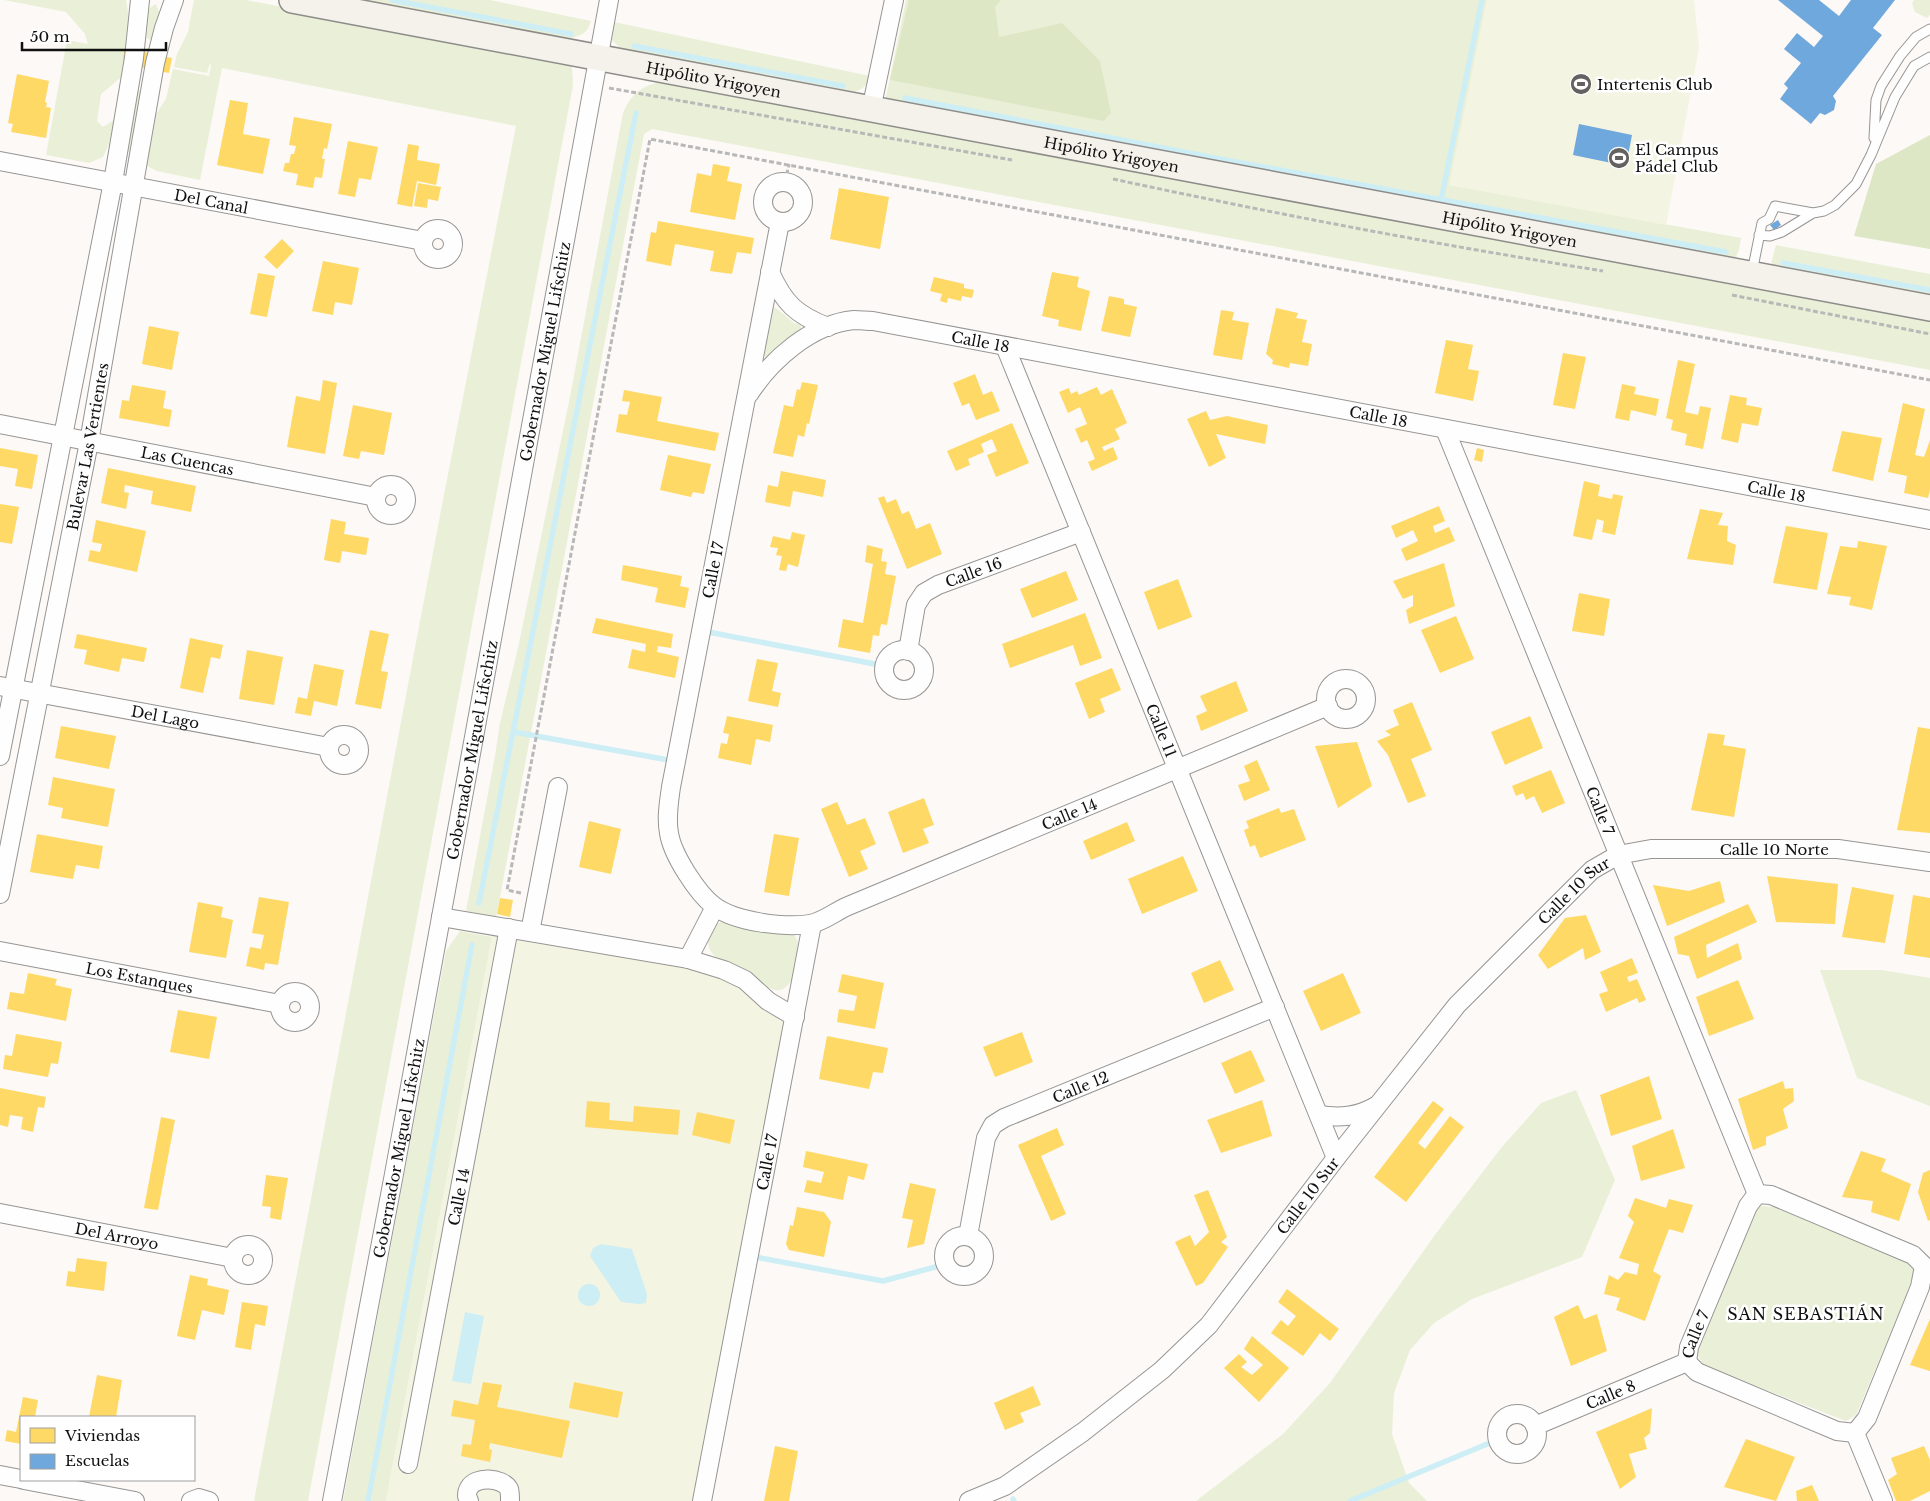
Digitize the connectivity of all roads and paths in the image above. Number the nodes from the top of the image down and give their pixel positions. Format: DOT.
graph roads {
  1 [pos="140,0"];
  2 [pos="174,0"];
  3 [pos="292,0"];
  4 [pos="609,0"];
  5 [pos="894,0"];
  6 [pos="1930,29"];
  7 [pos="1930,57"];
  8 [pos="598,58"];
  9 [pos="593,86"];
  10 [pos="872,110"];
  11 [pos="1871,155"];
  12 [pos="0,161"];
  13 [pos="1020,161"];
  14 [pos="789,164"];
  15 [pos="1106,177"];
  16 [pos="113,182"];
  17 [pos="785,182"];
  18 [pos="133,186"];
  19 [pos="1813,213"];
  20 [pos="780,222"];
  21 [pos="1759,235"];
  22 [pos="423,241"];
  23 [pos="1606,271"];
  24 [pos="770,272"];
  25 [pos="1752,275"];
  26 [pos="1730,294"];
  27 [pos="1930,308"];
  28 [pos="828,327"];
  29 [pos="1930,334"];
  30 [pos="1005,346"];
  31 [pos="745,401"];
  32 [pos="0,424"];
  33 [pos="1445,429"];
  34 [pos="63,436"];
  35 [pos="90,442"];
  36 [pos="376,497"];
  37 [pos="1930,520"];
  38 [pos="1081,532"];
  39 [pos="908,651"];
  40 [pos="7,687"];
  41 [pos="40,693"];
  42 [pos="1328,706"];
  43 [pos="329,748"];
  44 [pos="0,756"];
  45 [pos="1178,769"];
  46 [pos="558,787"];
  47 [pos="1618,856"];
  48 [pos="1930,862"];
  49 [pos="0,894"];
  50 [pos="714,906"];
  51 [pos="441,917"];
  52 [pos="812,924"];
  53 [pos="509,928"];
  54 [pos="530,932"];
  55 [pos="0,951"];
  56 [pos="688,960"];
  57 [pos="280,1004"];
  58 [pos="1275,1007"];
  59 [pos="795,1017"];
  60 [pos="1378,1105"];
  61 [pos="1319,1115"];
  62 [pos="1336,1158"];
  63 [pos="1757,1194"];
  64 [pos="0,1213"];
  65 [pos="968,1236"];
  66 [pos="233,1258"];
  67 [pos="1927,1265"];
  68 [pos="1687,1362"];
  69 [pos="1535,1426"];
  70 [pos="1855,1433"];
  71 [pos="408,1464"];
  72 [pos="0,1475"];
  73 [pos="20,1479"];
  74 [pos="27,1481"];
  75 [pos="83,1496"];
  76 [pos="104,1498"];
  77 [pos="135,1501"];
  78 [pos="191,1501"];
  79 [pos="209,1501"];
  80 [pos="332,1501"];
  81 [pos="469,1501"];
  82 [pos="510,1501"];
  83 [pos="702,1501"];
  84 [pos="970,1501"];
  85 [pos="1883,1501"];
  1 -- 16 [label="street, Bulevar Las Vertientes"];
  2 -- 18 [label="street, Bulevar Las Vertientes"];
  3 -- 8 [label="main road, Hipólito Yrigoyen"];
  4 -- 8 [label="street, Gobernador Miguel Lifschitz"];
  5 -- 10 [label="street"];
  6 -- 11 [label="lane"];
  7 -- 11 [label="lane"];
  8 -- 9 [label="street, Gobernador Miguel Lifschitz"];
  8 -- 10 [label="main road, Hipólito Yrigoyen"];
  9 -- 13 [label="path, Hipólito Yrigoyen"];
  9 -- 51 [label="street, Gobernador Miguel Lifschitz"];
  10 -- 25 [label="main road, Hipólito Yrigoyen"];
  11 -- 19 [label="lane"];
  12 -- 16 [label="street, Del Canal"];
  14 -- 17 [label="path"];
  15 -- 23 [label="path, Hipólito Yrigoyen"];
  16 -- 18 [label="street, Del Canal"];
  16 -- 34 [label="street, Bulevar Las Vertientes"];
  17 -- 20 [label="street"];
  17 -- 20 [label="street"];
  18 -- 22 [label="street, Del Canal"];
  18 -- 35 [label="street, Bulevar Las Vertientes"];
  19 -- 21 [label="lane"];
  19 -- 21 [label="lane"];
  20 -- 24 [label="street, Calle 17"];
  21 -- 25 [label="lane"];
  24 -- 28 [label="street"];
  24 -- 31 [label="street, Calle 17"];
  25 -- 27 [label="main road, Hipólito Yrigoyen"];
  26 -- 29 [label="path"];
  28 -- 30 [label="street, Calle 18"];
  28 -- 31 [label="street, Calle 18"];
  30 -- 33 [label="street, Calle 18"];
  30 -- 38 [label="street, Calle 11"];
  31 -- 50 [label="street, Calle 17"];
  32 -- 34 [label="street, Las Cuencas"];
  33 -- 37 [label="street, Calle 18"];
  33 -- 47 [label="street, Calle 7"];
  34 -- 35 [label="street, Las Cuencas"];
  34 -- 40 [label="street, Bulevar Las Vertientes"];
  35 -- 36 [label="street, Las Cuencas"];
  35 -- 41 [label="street, Bulevar Las Vertientes"];
  38 -- 39 [label="street, Calle 16"];
  38 -- 45 [label="street, Calle 11"];
  40 -- 41 [label="street, Del Lago"];
  40 -- 44 [label="street, Bulevar Las Vertientes"];
  41 -- 43 [label="street, Del Lago"];
  41 -- 49 [label="street, Bulevar Las Vertientes"];
  42 -- 45 [label="street, Calle 14"];
  45 -- 52 [label="street, Calle 14"];
  45 -- 58 [label="street, Calle 11"];
  46 -- 54 [label="street"];
  47 -- 48 [label="street, Calle 10 Norte"];
  47 -- 60 [label="street, Calle 10 Sur"];
  47 -- 63 [label="street, Calle 7"];
  50 -- 52 [label="street"];
  50 -- 56 [label="street"];
  51 -- 53 [label="street"];
  51 -- 80 [label="street, Gobernador Miguel Lifschitz"];
  52 -- 59 [label="street, Calle 17"];
  53 -- 54 [label="street"];
  53 -- 71 [label="street, Calle 14"];
  54 -- 56 [label="street"];
  55 -- 57 [label="street, Los Estanques"];
  56 -- 59 [label="street"];
  58 -- 61 [label="street, Calle 11"];
  58 -- 65 [label="street, Calle 12"];
  59 -- 83 [label="street, Calle 17"];
  60 -- 61 [label="street"];
  60 -- 62 [label="street, Calle 10 Sur"];
  61 -- 62 [label="street, Calle 11"];
  62 -- 84 [label="street, Calle 10 Sur"];
  63 -- 67 [label="street"];
  63 -- 68 [label="street, Calle 7"];
  64 -- 66 [label="street, Del Arroyo"];
  67 -- 70 [label="street"];
  68 -- 69 [label="street, Calle 8"];
  68 -- 70 [label="street, Calle 7"];
  70 -- 85 [label="street"];
  72 -- 73 [label="street"];
  74 -- 75 [label="street"];
  75 -- 76 [label="street"];
  76 -- 77 [label="street"];
  78 -- 79 [label="street"];
  81 -- 82 [label="street"];
}
